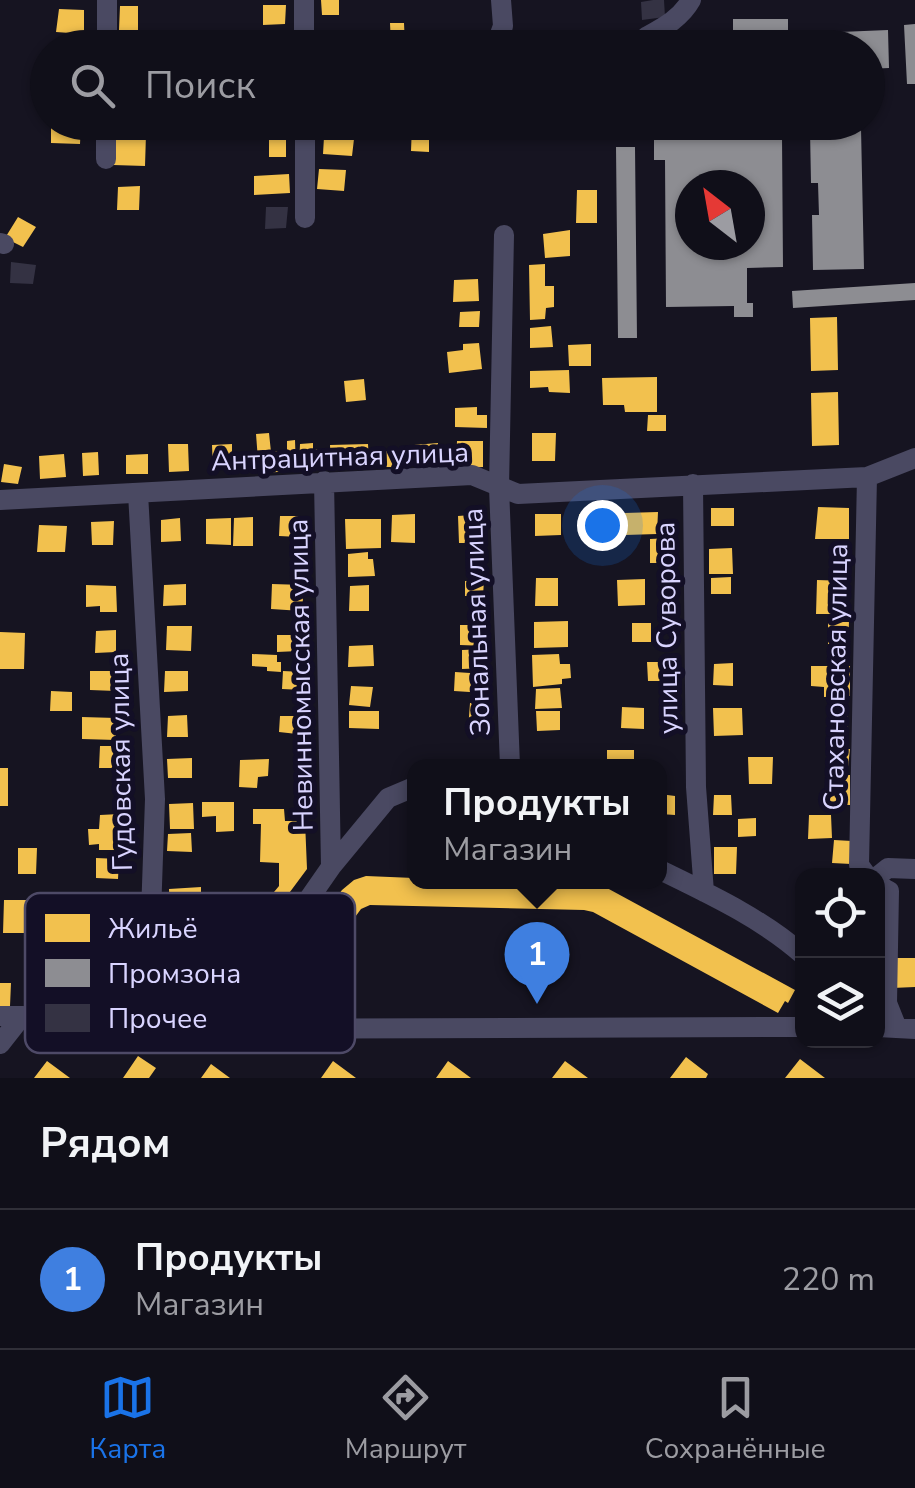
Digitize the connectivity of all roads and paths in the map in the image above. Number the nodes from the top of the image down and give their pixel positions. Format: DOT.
graph roads {
  1 [pos="107,0"];
  2 [pos="304,0"];
  3 [pos="502,0"];
  4 [pos="692,0"];
  5 [pos="107,30"];
  6 [pos="304,30"];
  7 [pos="502,30"];
  8 [pos="658,30"];
  9 [pos="106,140"];
  10 [pos="304,140"];
  11 [pos="106,159"];
  12 [pos="305,218"];
  13 [pos="504,235"];
  14 [pos="915,458"];
  15 [pos="867,478"];
  16 [pos="324,482"];
  17 [pos="693,484"];
  18 [pos="499,486"];
  19 [pos="138,494"];
  20 [pos="0,500"];
  21 [pos="510,759"];
  22 [pos="407,790"];
  23 [pos="332,867"];
  24 [pos="861,868"];
  25 [pos="915,868"];
  26 [pos="885,870"];
  27 [pos="667,874"];
  28 [pos="885,889"];
  29 [pos="704,892"];
  30 [pos="151,893"];
  31 [pos="314,893"];
  32 [pos="795,948"];
  33 [pos="0,1016"];
  34 [pos="22,1016"];
  35 [pos="25,1016"];
  36 [pos="795,1027"];
  37 [pos="355,1028"];
  38 [pos="896,1028"];
  39 [pos="0,1044"];
  1 -- 5 [label="street"];
  2 -- 6 [label="street"];
  3 -- 7 [label="street"];
  4 -- 8 [label="street"];
  9 -- 11 [label="street"];
  10 -- 12 [label="street"];
  13 -- 18 [label="street, Зональная улица"];
  14 -- 15 [label="street, Антрацитная улица"];
  15 -- 17 [label="street, Антрацитная улица"];
  15 -- 24 [label="street, Стахановская улица"];
  16 -- 18 [label="street, Антрацитная улица"];
  16 -- 19 [label="street, Антрацитная улица"];
  16 -- 23 [label="street, Невинномысская улица"];
  17 -- 18 [label="street, Антрацитная улица"];
  17 -- 29 [label="street, улица Суворова"];
  18 -- 21 [label="street, Зональная улица"];
  19 -- 20 [label="street, Антрацитная улица"];
  19 -- 30 [label="street, Гудовская улица"];
  22 -- 23 [label="street"];
  23 -- 31 [label="street"];
  25 -- 26 [label="street"];
  27 -- 29 [label="street"];
  28 -- 38 [label="street"];
  29 -- 32 [label="street"];
  33 -- 34 [label="street"];
  34 -- 35 [label="street"];
  34 -- 39 [label="street"];
  36 -- 37 [label="street"];
}
